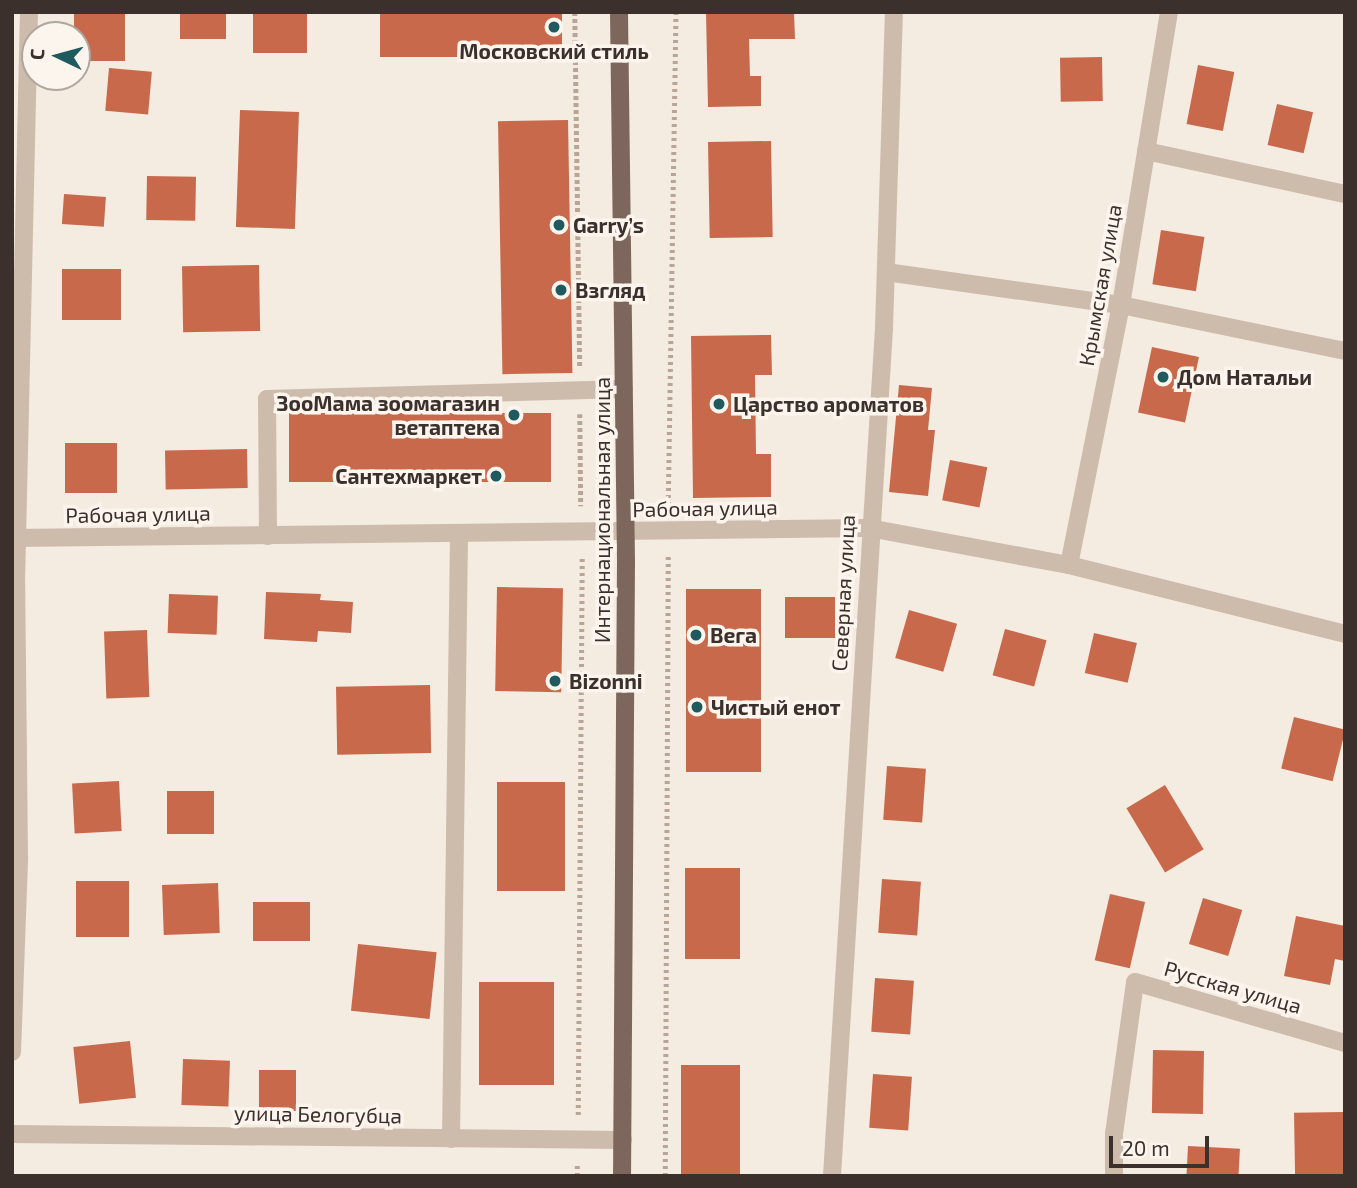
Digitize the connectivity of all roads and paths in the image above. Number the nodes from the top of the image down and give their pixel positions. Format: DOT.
graph roads {
  1 [pos="29,12"];
  2 [pos="575,12"];
  3 [pos="619,12"];
  4 [pos="676,12"];
  5 [pos="894,12"];
  6 [pos="1168,12"];
  7 [pos="1146,151"];
  8 [pos="1345,194"];
  9 [pos="18,240"];
  10 [pos="887,272"];
  11 [pos="1121,305"];
  12 [pos="1345,351"];
  13 [pos="624,389"];
  14 [pos="580,390"];
  15 [pos="869,528"];
  16 [pos="668,531"];
  17 [pos="626,532"];
  18 [pos="582,533"];
  19 [pos="459,534"];
  20 [pos="268,536"];
  21 [pos="15,538"];
  22 [pos="1069,565"];
  23 [pos="1344,633"];
  24 [pos="16,857"];
  25 [pos="1345,1043"];
  26 [pos="12,1052"];
  27 [pos="12,1134"];
  28 [pos="451,1139"];
  29 [pos="578,1140"];
  30 [pos="623,1140"];
  31 [pos="577,1176"];
  32 [pos="622,1176"];
  33 [pos="665,1176"];
  34 [pos="832,1176"];
  35 [pos="1114,1176"];
  1 -- 9 [label="street"];
  2 -- 14 [label="path"];
  3 -- 13 [label="main road, Интернациональная улица"];
  4 -- 16 [label="path"];
  5 -- 10 [label="street, Северная улица"];
  6 -- 7 [label="street, Крымская улица"];
  7 -- 8 [label="street"];
  7 -- 11 [label="street, Крымская улица"];
  9 -- 21 [label="street"];
  10 -- 11 [label="street"];
  10 -- 15 [label="street, Северная улица"];
  11 -- 12 [label="street"];
  11 -- 22 [label="street, Крымская улица"];
  13 -- 14 [label="street"];
  13 -- 17 [label="main road, Интернациональная улица"];
  14 -- 18 [label="path"];
  14 -- 20 [label="street"];
  15 -- 16 [label="street, Рабочая улица"];
  15 -- 22 [label="street, Рабочая улица"];
  15 -- 34 [label="street, Северная улица"];
  16 -- 17 [label="street, Рабочая улица"];
  16 -- 33 [label="path"];
  17 -- 18 [label="street, Рабочая улица"];
  17 -- 30 [label="main road, Интернациональная улица"];
  18 -- 19 [label="street, Рабочая улица"];
  18 -- 29 [label="path"];
  19 -- 20 [label="street, Рабочая улица"];
  19 -- 28 [label="street"];
  20 -- 21 [label="street, Рабочая улица"];
  21 -- 24 [label="street"];
  22 -- 23 [label="street, Рабочая улица"];
  24 -- 26 [label="street"];
  25 -- 35 [label="street, Русская улица"];
  27 -- 28 [label="street, улица Белогубца"];
  28 -- 29 [label="street, улица Белогубца"];
  29 -- 30 [label="street, улица Белогубца"];
  29 -- 31 [label="path"];
  30 -- 32 [label="main road, Интернациональная улица"];
}
